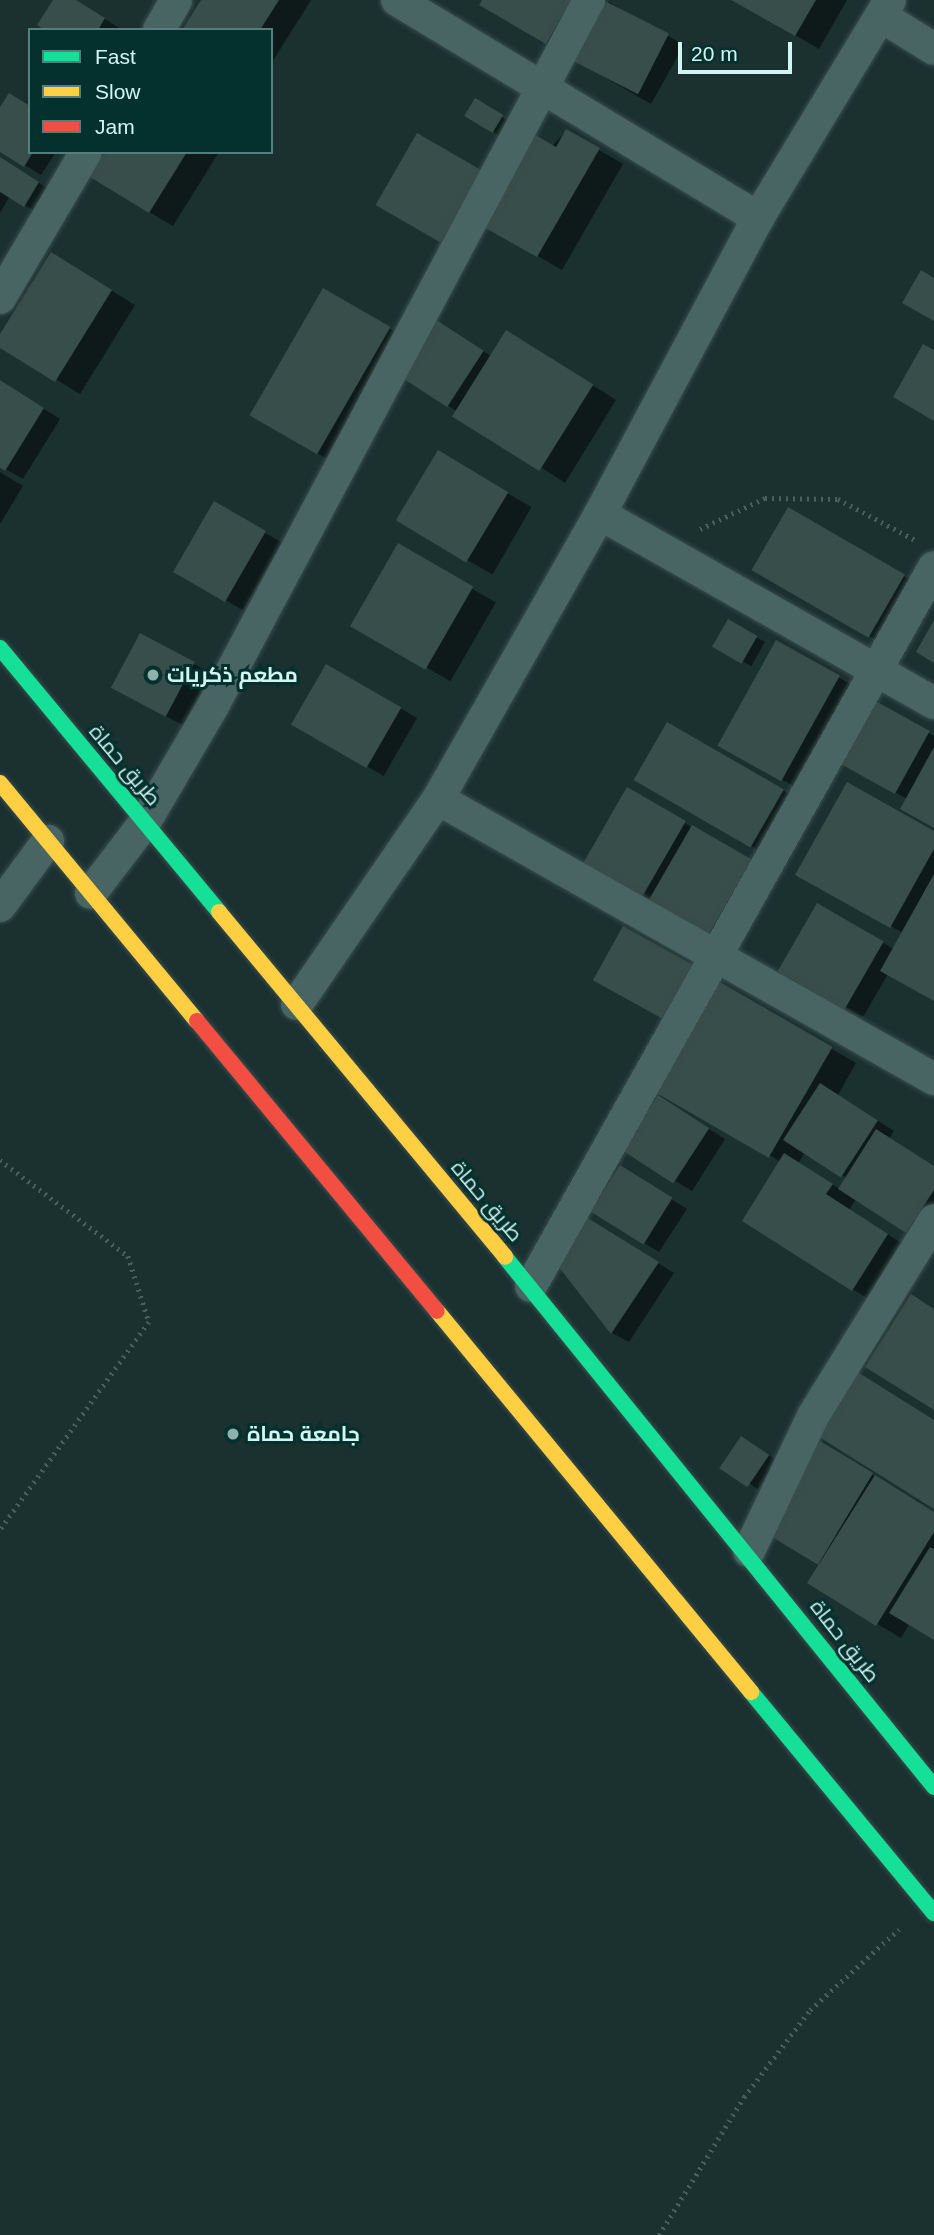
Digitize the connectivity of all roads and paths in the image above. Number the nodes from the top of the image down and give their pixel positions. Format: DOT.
graph roads {
  1 [pos="176,0"];
  2 [pos="397,0"];
  3 [pos="589,0"];
  4 [pos="885,8"];
  5 [pos="160,28"];
  6 [pos="934,49"];
  7 [pos="543,89"];
  8 [pos="85,154"];
  9 [pos="758,218"];
  10 [pos="0,298"];
  11 [pos="600,514"];
  12 [pos="660,548"];
  13 [pos="928,556"];
  14 [pos="0,648"];
  15 [pos="876,671"];
  16 [pos="934,703"];
  17 [pos="0,783"];
  18 [pos="438,799"];
  19 [pos="145,822"];
  20 [pos="48,841"];
  21 [pos="91,893"];
  22 [pos="0,906"];
  23 [pos="716,958"];
  24 [pos="296,1004"];
  25 [pos="934,1079"];
  26 [pos="0,1160"];
  27 [pos="934,1220"];
  28 [pos="531,1286"];
  29 [pos="0,1530"];
  30 [pos="749,1551"];
  31 [pos="931,1773"];
  32 [pos="932,1905"];
  33 [pos="659,2235"];
  1 -- 5 [label="street"];
  2 -- 7 [label="street"];
  3 -- 7 [label="street"];
  4 -- 6 [label="street"];
  4 -- 9 [label="street"];
  7 -- 9 [label="street"];
  7 -- 19 [label="street"];
  8 -- 10 [label="street"];
  9 -- 11 [label="street"];
  11 -- 12 [label="street"];
  11 -- 18 [label="street"];
  12 -- 13 [label="path"];
  12 -- 15 [label="street"];
  13 -- 15 [label="street"];
  14 -- 19 [label="main road, طريق حماة"];
  15 -- 16 [label="street"];
  15 -- 23 [label="street"];
  17 -- 20 [label="main road"];
  18 -- 23 [label="street"];
  18 -- 24 [label="street"];
  19 -- 21 [label="street"];
  19 -- 24 [label="main road, طريق حماة"];
  20 -- 21 [label="main road"];
  20 -- 22 [label="street"];
  21 -- 32 [label="main road"];
  23 -- 25 [label="street"];
  23 -- 28 [label="street"];
  24 -- 28 [label="main road, طريق حماة"];
  26 -- 29 [label="path"];
  27 -- 30 [label="street"];
  28 -- 30 [label="main road, طريق حماة"];
  30 -- 31 [label="main road, طريق حماة"];
  32 -- 33 [label="path"];
}
